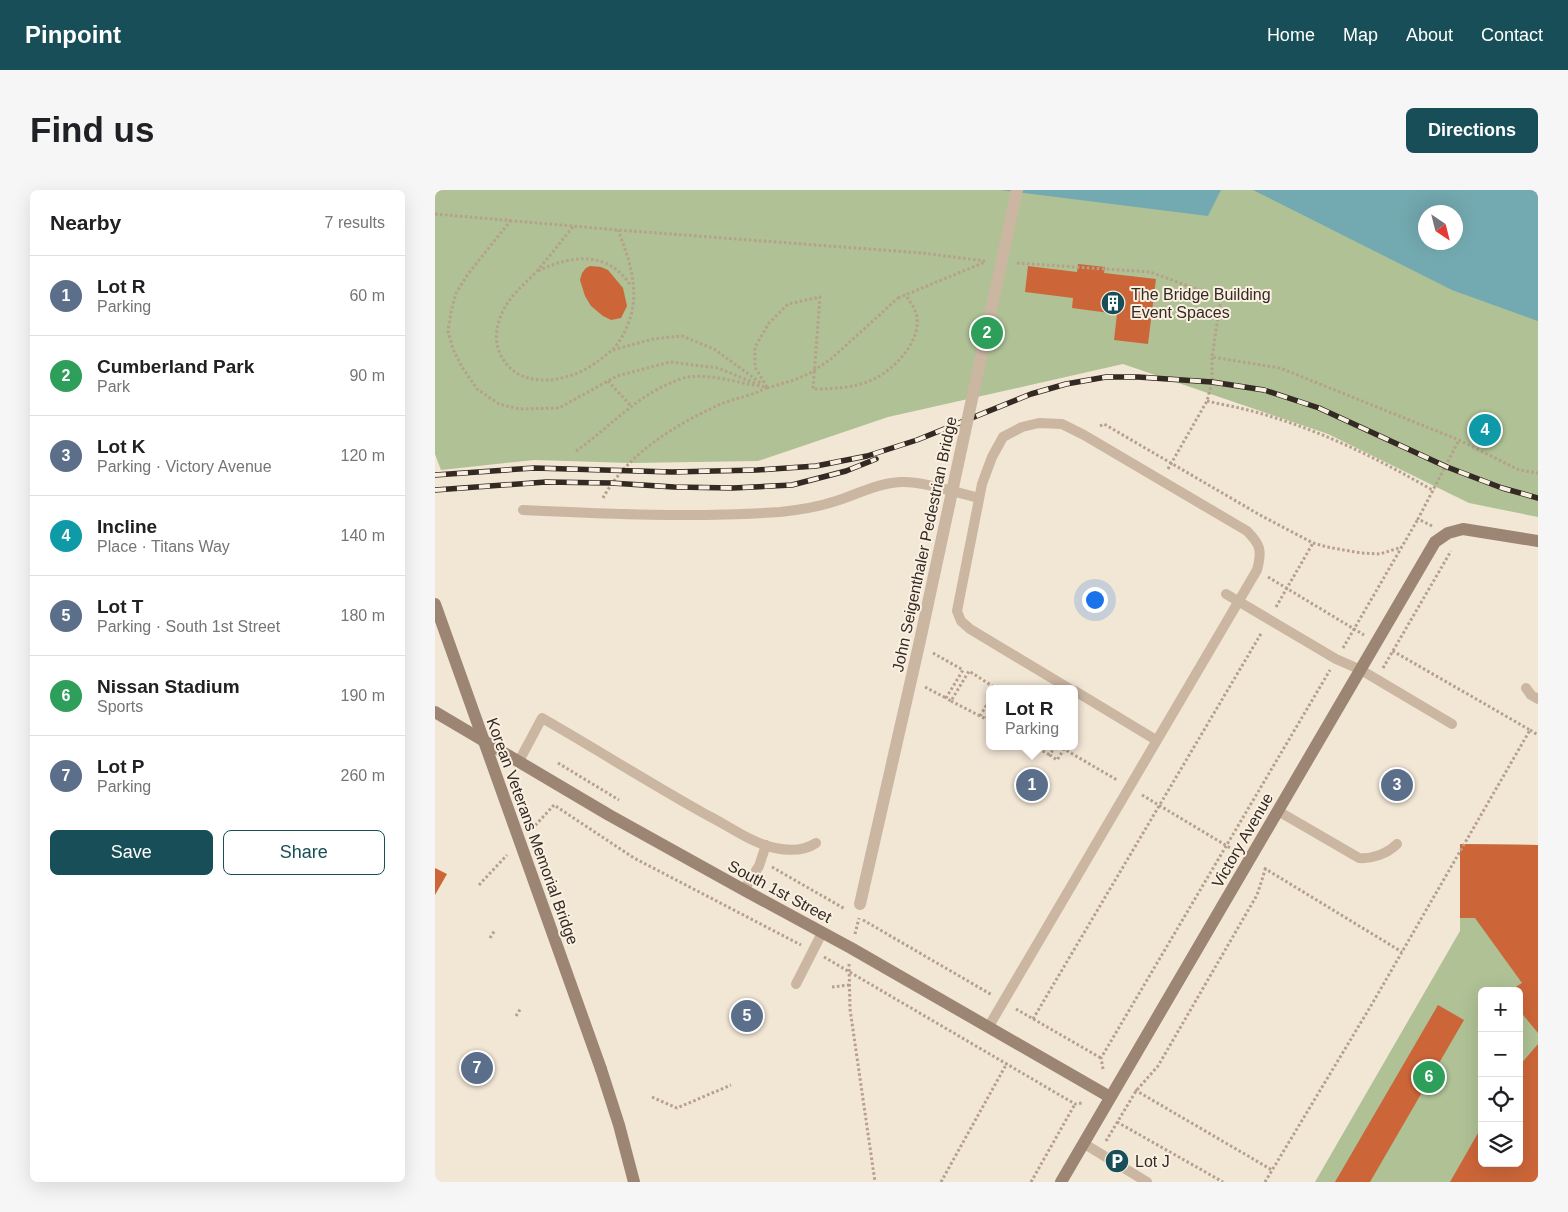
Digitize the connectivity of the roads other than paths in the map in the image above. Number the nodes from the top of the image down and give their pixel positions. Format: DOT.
graph roads {
  1 [pos="1017,190"];
  2 [pos="979,498"];
  3 [pos="523,510"];
  4 [pos="1538,541"];
  5 [pos="1226,594"];
  6 [pos="1238,601"];
  7 [pos="435,604"];
  8 [pos="1361,670"];
  9 [pos="1063,685"];
  10 [pos="1526,688"];
  11 [pos="1078,693"];
  12 [pos="1538,699"];
  13 [pos="435,712"];
  14 [pos="1452,724"];
  15 [pos="1156,740"];
  16 [pos="519,761"];
  17 [pos="1278,811"];
  18 [pos="816,843"];
  19 [pos="1397,844"];
  20 [pos="766,845"];
  21 [pos="744,890"];
  22 [pos="860,904"];
  23 [pos="822,933"];
  24 [pos="795,984"];
  25 [pos="989,1026"];
  26 [pos="1110,1097"];
  27 [pos="1083,1143"];
  28 [pos="634,1182"];
  29 [pos="1061,1182"];
  30 [pos="1147,1182"];
  1 -- 22 [label="street, John Seigenthaler Pedestrian Bridge, bridge"];
  2 -- 3 [label="lane"];
  2 -- 6 [label="lane"];
  2 -- 9 [label="lane"];
  4 -- 8 [label="street, Victory Avenue"];
  5 -- 6 [label="lane"];
  6 -- 8 [label="lane"];
  6 -- 15 [label="lane"];
  7 -- 28 [label="street, Korean Veterans Memorial Bridge, bridge"];
  8 -- 14 [label="lane"];
  8 -- 17 [label="street, Victory Avenue"];
  10 -- 12 [label="lane"];
  11 -- 15 [label="lane"];
  13 -- 16 [label="street, South 1st Street"];
  15 -- 25 [label="lane"];
  16 -- 20 [label="lane"];
  16 -- 21 [label="street, South 1st Street"];
  17 -- 19 [label="lane"];
  17 -- 26 [label="street, Victory Avenue"];
  18 -- 20 [label="lane"];
  20 -- 21 [label="lane"];
  21 -- 23 [label="street, South 1st Street"];
  23 -- 24 [label="lane"];
  23 -- 25 [label="street, South 1st Street"];
  25 -- 26 [label="street, South 1st Street"];
  26 -- 27 [label="street, Victory Avenue"];
  27 -- 29 [label="street, Victory Avenue"];
  27 -- 30 [label="lane"];
}
